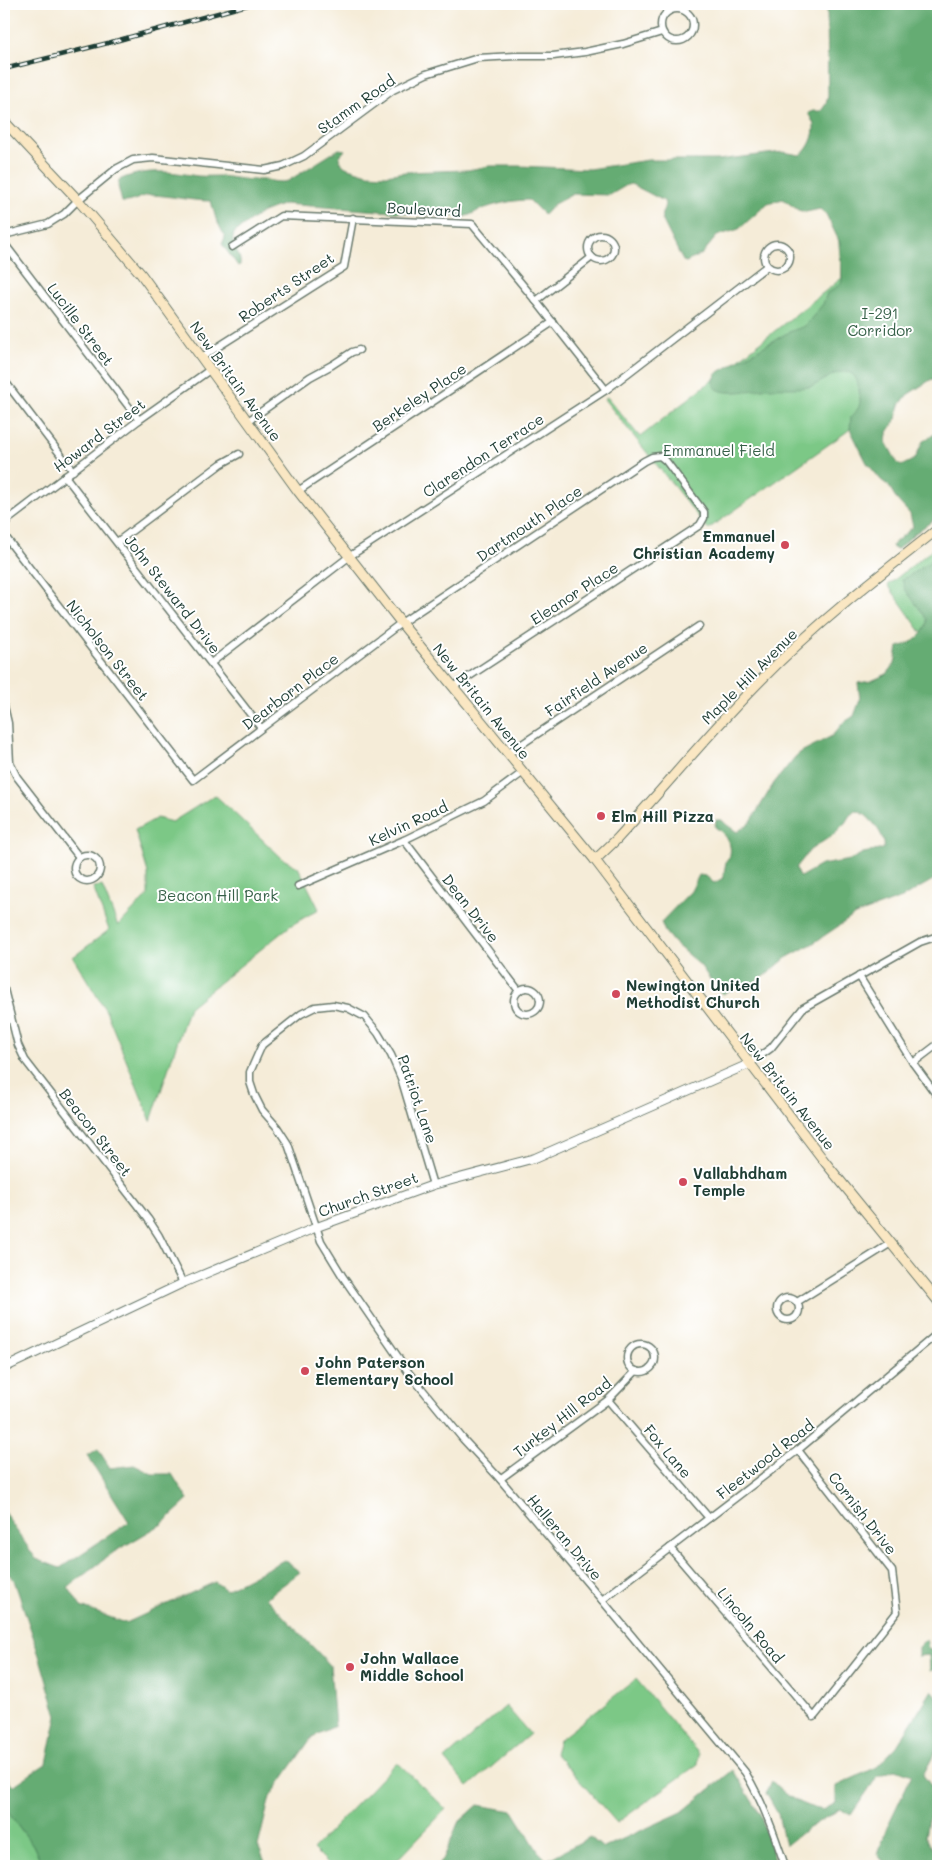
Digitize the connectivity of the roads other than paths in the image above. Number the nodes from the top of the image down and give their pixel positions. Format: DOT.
graph roads {
  1 [pos="662,32"];
  2 [pos="4,121"];
  3 [pos="78,200"];
  4 [pos="353,218"];
  5 [pos="4,235"];
  6 [pos="4,243"];
  7 [pos="232,247"];
  8 [pos="592,257"];
  9 [pos="767,266"];
  10 [pos="536,301"];
  11 [pos="553,322"];
  12 [pos="359,350"];
  13 [pos="202,357"];
  14 [pos="210,369"];
  15 [pos="4,380"];
  16 [pos="606,390"];
  17 [pos="139,420"];
  18 [pos="248,420"];
  19 [pos="239,454"];
  20 [pos="671,467"];
  21 [pos="73,471"];
  22 [pos="65,476"];
  23 [pos="298,491"];
  24 [pos="4,523"];
  25 [pos="938,529"];
  26 [pos="4,536"];
  27 [pos="117,542"];
  28 [pos="350,556"];
  29 [pos="401,623"];
  30 [pos="699,626"];
  31 [pos="211,663"];
  32 [pos="453,687"];
  33 [pos="4,706"];
  34 [pos="261,728"];
  35 [pos="507,754"];
  36 [pos="522,773"];
  37 [pos="193,780"];
  38 [pos="404,840"];
  39 [pos="79,857"];
  40 [pos="594,860"];
  41 [pos="298,886"];
  42 [pos="938,936"];
  43 [pos="859,976"];
  44 [pos="4,989"];
  45 [pos="519,991"];
  46 [pos="938,1044"];
  47 [pos="913,1062"];
  48 [pos="749,1064"];
  49 [pos="938,1097"];
  50 [pos="433,1185"];
  51 [pos="317,1227"];
  52 [pos="891,1243"];
  53 [pos="183,1283"];
  54 [pos="938,1301"];
  55 [pos="797,1302"];
  56 [pos="938,1333"];
  57 [pos="4,1368"];
  58 [pos="636,1371"];
  59 [pos="608,1400"];
  60 [pos="798,1450"];
  61 [pos="500,1479"];
  62 [pos="709,1518"];
  63 [pos="670,1548"];
  64 [pos="602,1600"];
  65 [pos="814,1718"];
  66 [pos="785,1866"];
  1 -- 1 [label="street"];
  1 -- 3 [label="street, Stamm Road"];
  2 -- 3 [label="main road, New Britain Avenue"];
  3 -- 5 [label="street, Stamm Road"];
  3 -- 13 [label="main road, New Britain Avenue"];
  4 -- 7 [label="street, Boulevard"];
  4 -- 10 [label="street, Boulevard"];
  4 -- 13 [label="street, Roberts Street"];
  6 -- 17 [label="street, Lucille Street"];
  8 -- 8 [label="street"];
  8 -- 10 [label="street"];
  9 -- 9 [label="street"];
  9 -- 16 [label="street, Clarendon Terrace"];
  10 -- 11 [label="street, Boulevard"];
  11 -- 16 [label="street, Boulevard"];
  11 -- 23 [label="street, Berkeley Place"];
  12 -- 18 [label="street"];
  13 -- 14 [label="main road, New Britain Avenue"];
  14 -- 17 [label="street, Howard Street"];
  14 -- 18 [label="main road, New Britain Avenue"];
  15 -- 21 [label="street"];
  16 -- 28 [label="street, Clarendon Terrace"];
  17 -- 21 [label="street, Howard Street"];
  18 -- 23 [label="main road, New Britain Avenue"];
  19 -- 27 [label="street"];
  20 -- 29 [label="street, Dartmouth Place"];
  20 -- 32 [label="street, Eleanor Place"];
  21 -- 22 [label="street, Howard Street"];
  22 -- 24 [label="street, Howard Street"];
  22 -- 27 [label="street, John Steward Drive"];
  23 -- 28 [label="main road, New Britain Avenue"];
  25 -- 40 [label="main road, Maple Hill Avenue"];
  26 -- 37 [label="street, Nicholson Street"];
  27 -- 31 [label="street, John Steward Drive"];
  28 -- 29 [label="main road, New Britain Avenue"];
  28 -- 31 [label="street, Clarendon Terrace"];
  29 -- 32 [label="main road, New Britain Avenue"];
  29 -- 34 [label="street, Dearborn Place"];
  30 -- 35 [label="street, Fairfield Avenue"];
  31 -- 34 [label="street, John Steward Drive"];
  32 -- 35 [label="main road, New Britain Avenue"];
  33 -- 39 [label="street"];
  34 -- 37 [label="street, Dearborn Place"];
  35 -- 36 [label="main road, New Britain Avenue"];
  36 -- 38 [label="street, Kelvin Road"];
  36 -- 40 [label="main road, New Britain Avenue"];
  38 -- 41 [label="street, Kelvin Road"];
  38 -- 45 [label="street, Dean Drive"];
  39 -- 39 [label="street"];
  40 -- 48 [label="main road, New Britain Avenue"];
  42 -- 43 [label="street"];
  43 -- 47 [label="street"];
  43 -- 48 [label="street"];
  44 -- 53 [label="street, Beacon Street"];
  45 -- 45 [label="street"];
  46 -- 47 [label="street"];
  47 -- 49 [label="street"];
  48 -- 50 [label="street, Church Street"];
  48 -- 52 [label="main road, New Britain Avenue"];
  50 -- 51 [label="street, Church Street"];
  50 -- 51 [label="street, Patriot Lane"];
  51 -- 53 [label="street, Church Street"];
  51 -- 61 [label="street, Halleran Drive"];
  52 -- 54 [label="main road, New Britain Avenue"];
  52 -- 55 [label="street"];
  53 -- 57 [label="street, Church Street"];
  56 -- 60 [label="street, Fleetwood Road"];
  58 -- 58 [label="street, Turkey Hill Road"];
  58 -- 59 [label="street, Turkey Hill Road"];
  59 -- 61 [label="street, Turkey Hill Road"];
  59 -- 62 [label="street, Fox Lane"];
  60 -- 62 [label="street, Fleetwood Road"];
  60 -- 65 [label="street, Cornish Drive"];
  61 -- 64 [label="street, Halleran Drive"];
  62 -- 63 [label="street, Fleetwood Road"];
  63 -- 64 [label="street, Fleetwood Road"];
  63 -- 65 [label="street, Lincoln Road"];
  64 -- 66 [label="street, Halleran Drive"];
}
